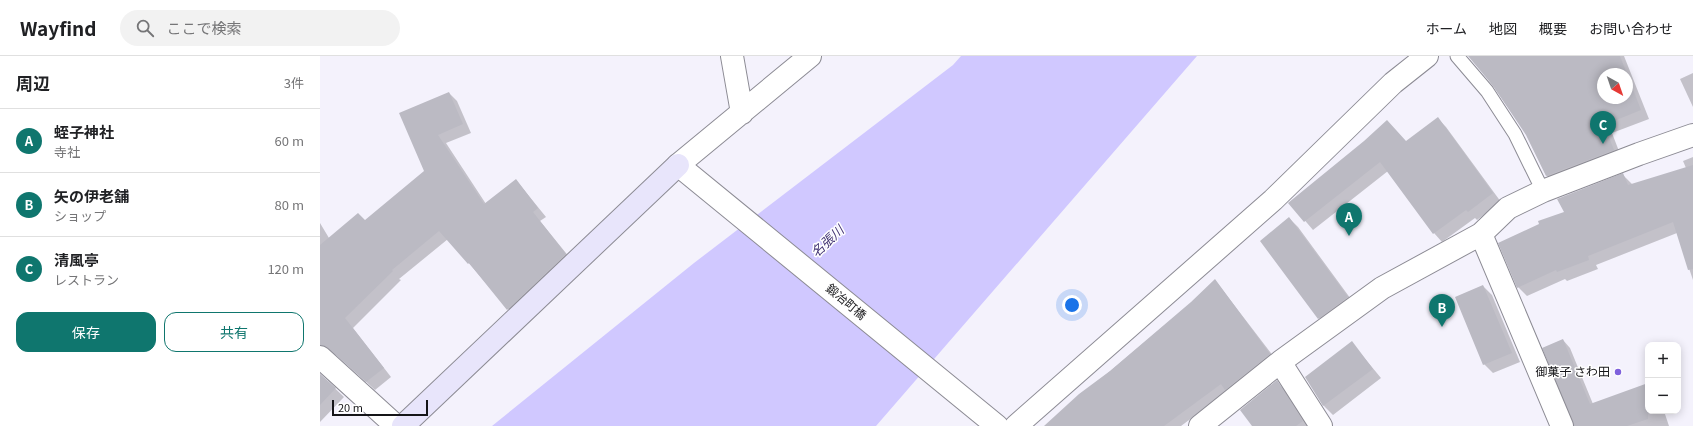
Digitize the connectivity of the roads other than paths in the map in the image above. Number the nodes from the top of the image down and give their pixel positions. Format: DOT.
graph roads {
  1 [pos="732,56"];
  2 [pos="810,56"];
  3 [pos="1427,56"];
  4 [pos="1457,56"];
  5 [pos="742,113"];
  6 [pos="1693,135"];
  7 [pos="687,171"];
  8 [pos="1543,191"];
  9 [pos="1481,234"];
  10 [pos="320,357"];
  11 [pos="1280,362"];
  12 [pos="396,426"];
  13 [pos="403,426"];
  14 [pos="996,426"];
  15 [pos="1016,426"];
  16 [pos="1200,426"];
  17 [pos="1322,426"];
  18 [pos="1562,426"];
  1 -- 5 [label="street"];
  2 -- 5 [label="street"];
  3 -- 15 [label="street"];
  4 -- 8 [label="lane"];
  5 -- 7 [label="street"];
  6 -- 8 [label="street"];
  7 -- 13 [label="street"];
  7 -- 14 [label="street, 鍛冶町橋"];
  8 -- 9 [label="street"];
  9 -- 11 [label="street"];
  9 -- 18 [label="street"];
  10 -- 12 [label="street"];
  11 -- 16 [label="street"];
  11 -- 17 [label="street"];
}
